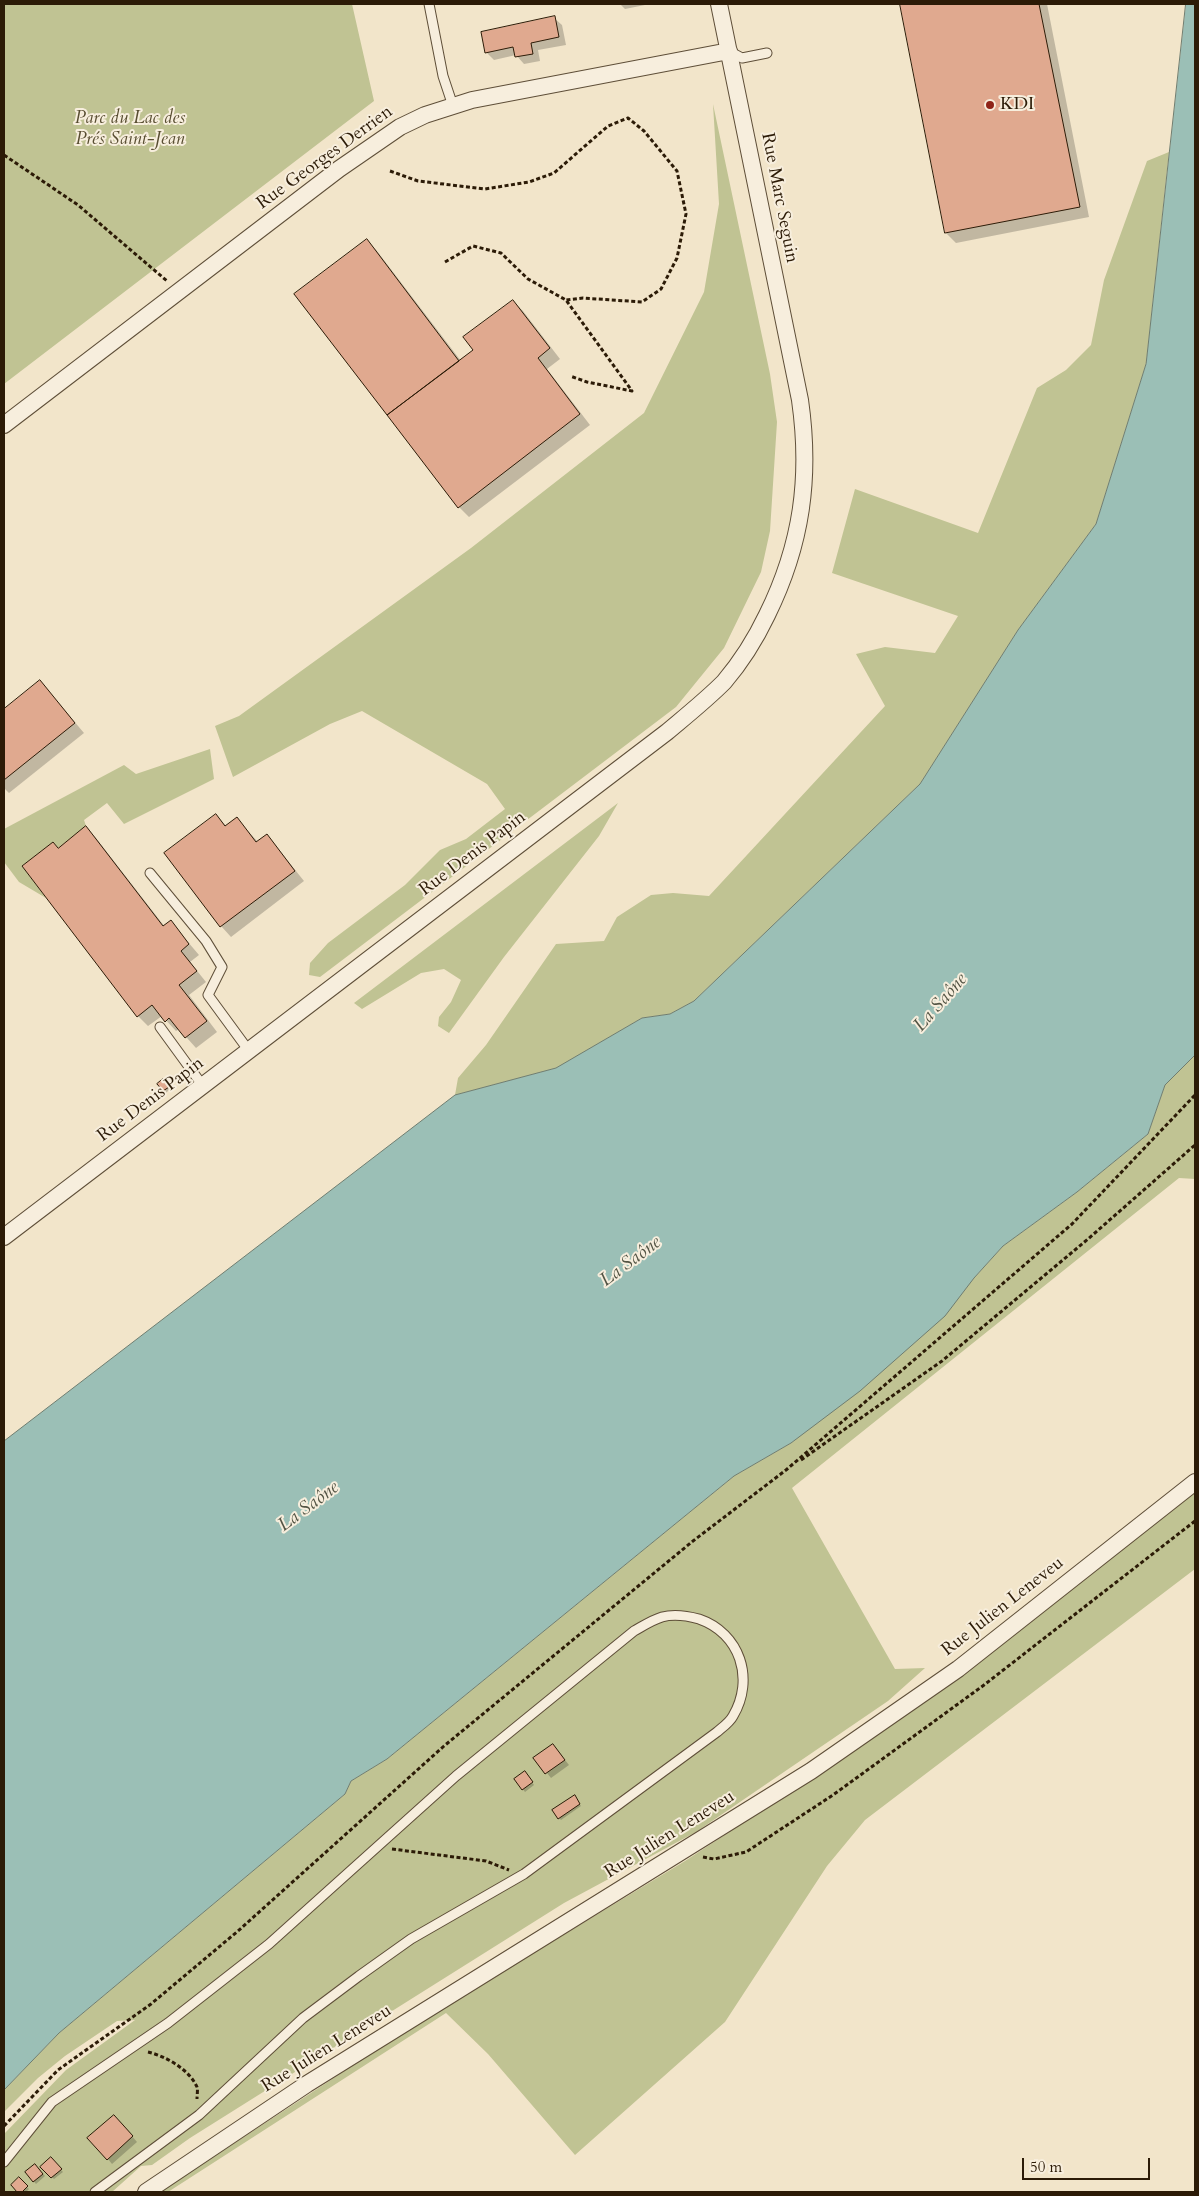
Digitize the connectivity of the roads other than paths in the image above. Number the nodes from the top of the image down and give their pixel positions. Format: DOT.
graph roads {
  1 [pos="429,4"];
  2 [pos="719,4"];
  3 [pos="729,51"];
  4 [pos="767,53"];
  5 [pos="453,106"];
  6 [pos="800,400"];
  7 [pos="4,425"];
  8 [pos="150,873"];
  9 [pos="160,1027"];
  10 [pos="249,1051"];
  11 [pos="203,1086"];
  12 [pos="4,1238"];
  13 [pos="1195,1482"];
  14 [pos="4,2162"];
  15 [pos="95,2192"];
  16 [pos="146,2192"];
  1 -- 5 [label="lane"];
  2 -- 3 [label="street, Rue Marc Seguin"];
  3 -- 4 [label="lane"];
  3 -- 5 [label="street, Rue Georges Derrien"];
  3 -- 6 [label="street, Rue Marc Seguin"];
  5 -- 7 [label="street, Rue Georges Derrien"];
  6 -- 10 [label="street, Rue Denis Papin"];
  8 -- 10 [label="lane"];
  9 -- 11 [label="lane"];
  10 -- 11 [label="street, Rue Denis Papin"];
  11 -- 12 [label="street, Rue Denis Papin"];
  13 -- 16 [label="street, Rue Julien Leneveu"];
  14 -- 15 [label="lane"];
}
